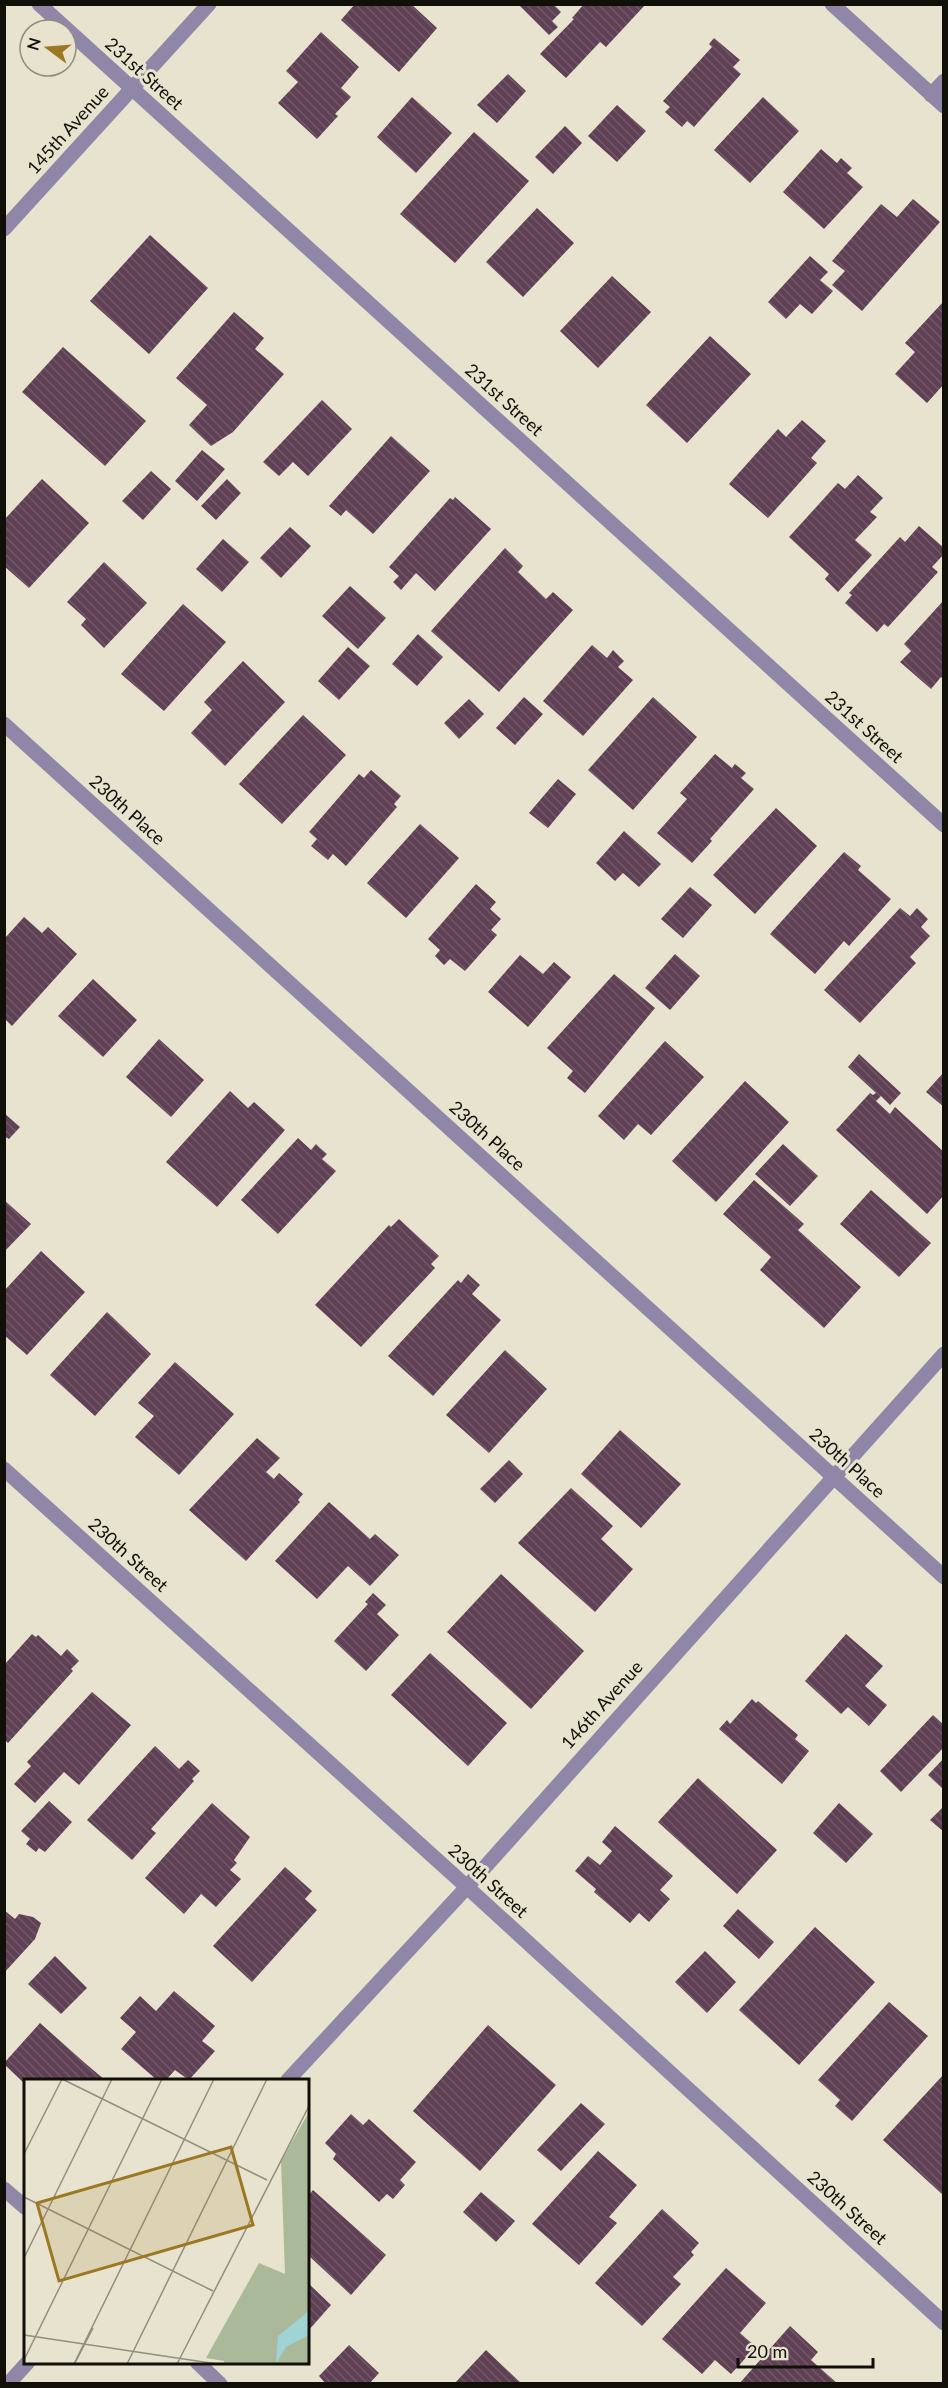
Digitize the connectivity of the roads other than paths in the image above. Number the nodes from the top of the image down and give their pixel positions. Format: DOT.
graph roads {
  1 [pos="39,4"];
  2 [pos="210,4"];
  3 [pos="832,4"];
  4 [pos="944,81"];
  5 [pos="132,89"];
  6 [pos="931,95"];
  7 [pos="944,106"];
  8 [pos="4,229"];
  9 [pos="4,724"];
  10 [pos="944,825"];
  11 [pos="944,1354"];
  12 [pos="4,1470"];
  13 [pos="833,1477"];
  14 [pos="944,1577"];
  15 [pos="467,1887"];
  16 [pos="289,2079"];
  17 [pos="4,2189"];
  18 [pos="24,2206"];
  19 [pos="944,2323"];
  20 [pos="26,2364"];
  21 [pos="199,2364"];
  22 [pos="8,2384"];
  23 [pos="220,2384"];
  1 -- 5 [label="street, 231st Street"];
  2 -- 5 [label="street, 145th Avenue"];
  3 -- 6 [label="street"];
  4 -- 6 [label="street"];
  5 -- 8 [label="street, 145th Avenue"];
  5 -- 10 [label="street, 231st Street"];
  6 -- 7 [label="street"];
  9 -- 13 [label="street, 230th Place"];
  11 -- 13 [label="street, 146th Avenue"];
  12 -- 15 [label="street, 230th Street"];
  13 -- 14 [label="street, 230th Place"];
  13 -- 15 [label="street, 146th Avenue"];
  15 -- 16 [label="street, 146th Avenue"];
  15 -- 19 [label="street, 230th Street"];
  17 -- 18 [label="street"];
  20 -- 22 [label="street"];
  21 -- 23 [label="street"];
}
